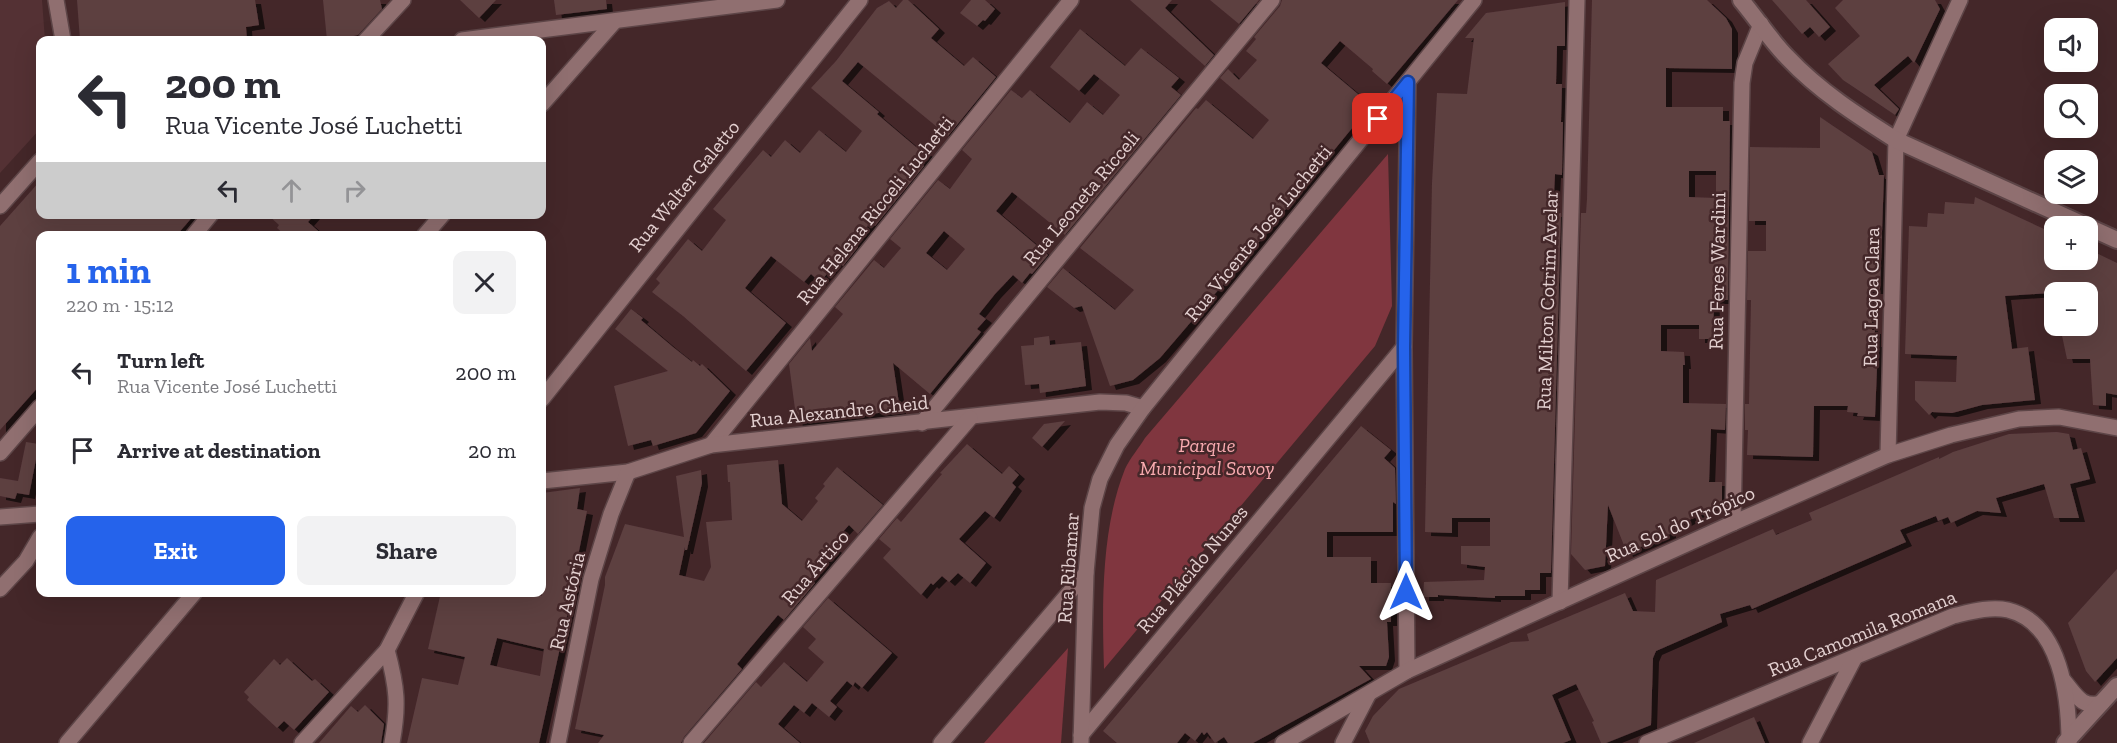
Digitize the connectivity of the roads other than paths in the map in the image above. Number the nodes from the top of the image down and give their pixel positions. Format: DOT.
graph roads {
  1 [pos="56,0"];
  2 [pos="403,0"];
  3 [pos="777,0"];
  4 [pos="860,0"];
  5 [pos="1071,0"];
  6 [pos="1272,0"];
  7 [pos="1474,0"];
  8 [pos="1577,0"];
  9 [pos="1742,0"];
  10 [pos="1960,0"];
  11 [pos="614,22"];
  12 [pos="1761,24"];
  13 [pos="62,36"];
  14 [pos="370,36"];
  15 [pos="496,36"];
  16 [pos="1408,82"];
  17 [pos="546,99"];
  18 [pos="1896,140"];
  19 [pos="36,166"];
  20 [pos="0,206"];
  21 [pos="207,219"];
  22 [pos="438,219"];
  23 [pos="197,231"];
  24 [pos="428,231"];
  25 [pos="2117,240"];
  26 [pos="1404,347"];
  27 [pos="546,394"];
  28 [pos="1143,408"];
  29 [pos="36,412"];
  30 [pos="970,418"];
  31 [pos="922,423"];
  32 [pos="2117,428"];
  33 [pos="711,445"];
  34 [pos="0,453"];
  35 [pos="1888,455"];
  36 [pos="628,472"];
  37 [pos="546,482"];
  38 [pos="36,514"];
  39 [pos="0,517"];
  40 [pos="1732,523"];
  41 [pos="36,544"];
  42 [pos="1086,573"];
  43 [pos="0,589"];
  44 [pos="191,597"];
  45 [pos="414,597"];
  46 [pos="1560,602"];
  47 [pos="387,650"];
  48 [pos="1855,657"];
  49 [pos="1407,671"];
  50 [pos="2064,681"];
  51 [pos="2117,687"];
  52 [pos="1369,694"];
  53 [pos="2102,703"];
  54 [pos="1081,739"];
  55 [pos="2068,742"];
  56 [pos="67,743"];
  57 [pos="302,743"];
  58 [pos="392,743"];
  59 [pos="558,743"];
  60 [pos="691,743"];
  61 [pos="940,743"];
  62 [pos="1283,743"];
  63 [pos="1343,743"];
  64 [pos="1647,743"];
  65 [pos="1810,743"];
  1 -- 13 [label="street"];
  2 -- 14 [label="street"];
  3 -- 11 [label="street"];
  4 -- 27 [label="street, Rua Walter Galetto"];
  5 -- 33 [label="street, Rua Helena Ricceli Luchetti"];
  6 -- 31 [label="street, Rua Leoneta Ricceli"];
  7 -- 16 [label="street, Rua Vicente José Luchetti"];
  8 -- 46 [label="street, Rua Milton Cotrim Avelar"];
  9 -- 12 [label="street"];
  10 -- 18 [label="street"];
  11 -- 15 [label="street"];
  11 -- 17 [label="street"];
  12 -- 18 [label="street"];
  12 -- 40 [label="street, Rua Feres Wardini"];
  16 -- 26 [label="street"];
  16 -- 28 [label="street, Rua Vicente José Luchetti"];
  18 -- 25 [label="street"];
  18 -- 35 [label="street, Rua Lagoa Clara"];
  19 -- 20 [label="street"];
  21 -- 23 [label="street"];
  22 -- 24 [label="street"];
  26 -- 49 [label="street"];
  26 -- 54 [label="street, Rua Plácido Nunes"];
  28 -- 30 [label="street, Rua Alexandre Cheid"];
  28 -- 42 [label="street, Rua Ribamar"];
  29 -- 34 [label="street"];
  30 -- 31 [label="street, Rua Alexandre Cheid"];
  30 -- 60 [label="street, Rua Ártico"];
  31 -- 33 [label="street, Rua Alexandre Cheid"];
  32 -- 35 [label="street, Rua Sol do Trópico"];
  33 -- 36 [label="street, Rua Alexandre Cheid"];
  35 -- 40 [label="street, Rua Sol do Trópico"];
  36 -- 37 [label="street, Rua Alexandre Cheid"];
  36 -- 59 [label="street, Rua Astória"];
  38 -- 39 [label="street"];
  40 -- 46 [label="street, Rua Sol do Trópico"];
  41 -- 43 [label="street"];
  42 -- 54 [label="street, Rua Ribamar"];
  42 -- 61 [label="street"];
  44 -- 56 [label="street"];
  45 -- 47 [label="street"];
  46 -- 49 [label="street, Rua Sol do Trópico"];
  47 -- 57 [label="street"];
  47 -- 58 [label="street"];
  48 -- 50 [label="street, Rua Camomila Romana"];
  48 -- 64 [label="street, Rua Camomila Romana"];
  48 -- 65 [label="street"];
  49 -- 52 [label="street, Rua Sol do Trópico"];
  50 -- 53 [label="street, Rua Camomila Romana"];
  50 -- 55 [label="street, Rua Camomila Romana"];
  51 -- 53 [label="street"];
  52 -- 62 [label="street, Rua Sol do Trópico"];
  52 -- 63 [label="street"];
  53 -- 55 [label="street"];
}
